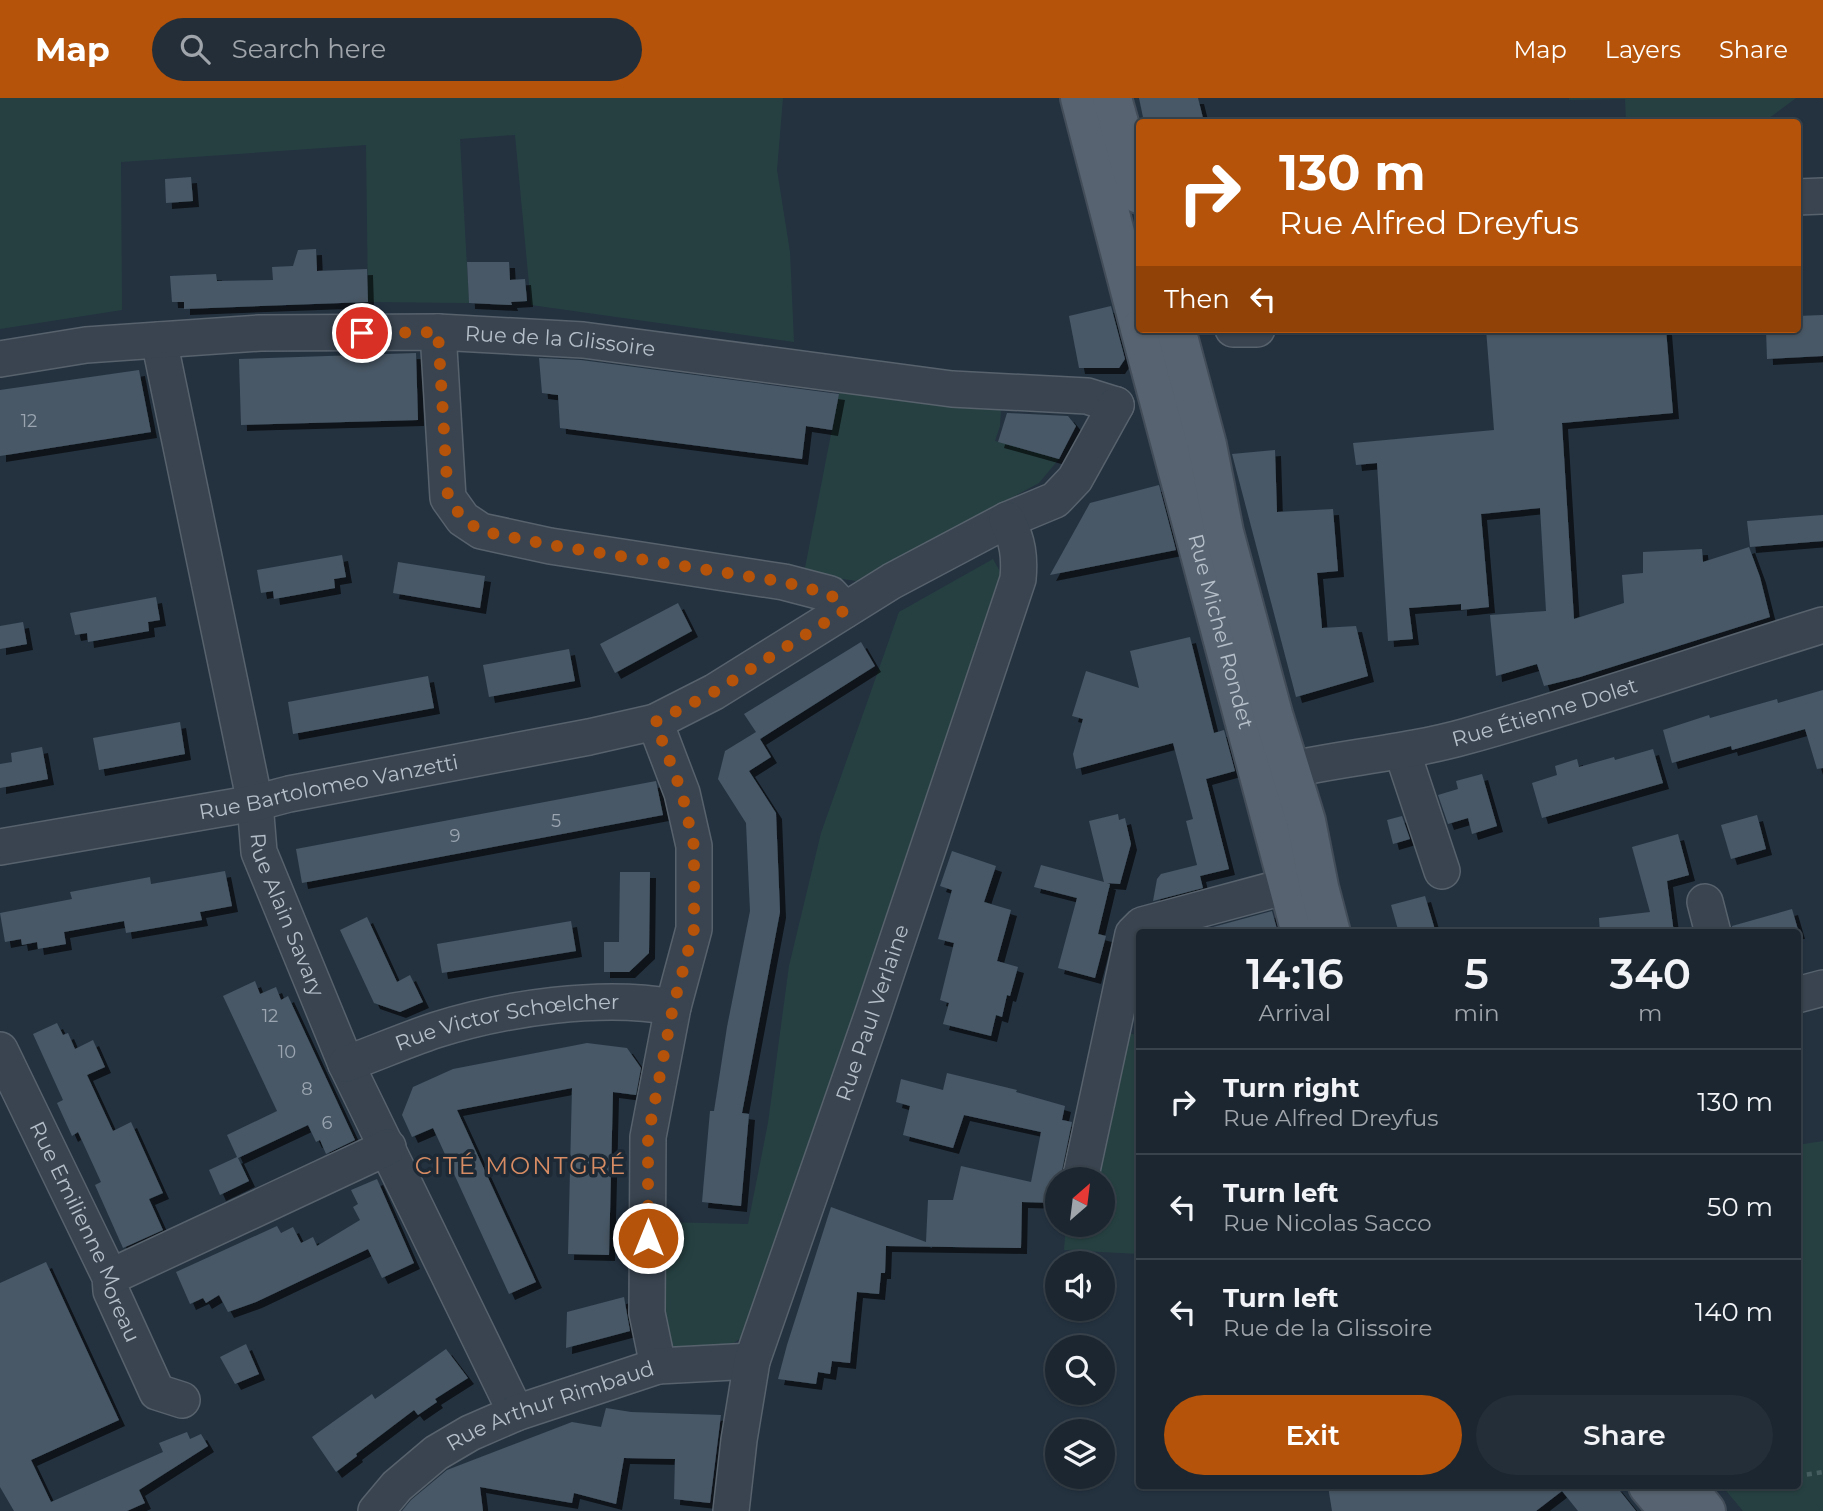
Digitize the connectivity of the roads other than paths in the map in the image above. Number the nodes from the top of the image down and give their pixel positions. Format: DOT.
graph roads {
  1 [pos="1080,98"];
  2 [pos="1093,98"];
  3 [pos="1112,98"];
  4 [pos="1136,183"];
  5 [pos="1823,196"];
  6 [pos="1801,197"];
  7 [pos="1128,235"];
  8 [pos="1136,296"];
  9 [pos="438,332"];
  10 [pos="1143,333"];
  11 [pos="1176,333"];
  12 [pos="159,340"];
  13 [pos="0,359"];
  14 [pos="1175,391"];
  15 [pos="1116,405"];
  16 [pos="1007,520"];
  17 [pos="845,610"];
  18 [pos="1823,625"];
  19 [pos="655,722"];
  20 [pos="1402,751"];
  21 [pos="1274,773"];
  22 [pos="255,803"];
  23 [pos="0,846"];
  24 [pos="1442,871"];
  25 [pos="1287,886"];
  26 [pos="1138,929"];
  27 [pos="1300,929"];
  28 [pos="1314,929"];
  29 [pos="1330,929"];
  30 [pos="1136,931"];
  31 [pos="1823,988"];
  32 [pos="1801,994"];
  33 [pos="673,1007"];
  34 [pos="0,1050"];
  35 [pos="346,1064"];
  36 [pos="388,1147"];
  37 [pos="1083,1167"];
  38 [pos="110,1284"];
  39 [pos="752,1361"];
  40 [pos="658,1366"];
  41 [pos="182,1400"];
  42 [pos="516,1413"];
  43 [pos="1651,1489"];
  44 [pos="1670,1489"];
  45 [pos="1688,1489"];
  46 [pos="376,1511"];
  47 [pos="731,1511"];
  48 [pos="1669,1511"];
  49 [pos="1688,1511"];
  50 [pos="1706,1511"];
  1 -- 7 [label="main road, Rue Michel Rondet"];
  2 -- 7 [label="street"];
  3 -- 4 [label="main road"];
  5 -- 6 [label="street"];
  7 -- 8 [label="main road, Rue Michel Rondet"];
  9 -- 12 [label="street, Rue de la Glissoire"];
  9 -- 15 [label="street, Rue de la Glissoire"];
  9 -- 17 [label="street"];
  10 -- 14 [label="main road, Rue Michel Rondet"];
  11 -- 14 [label="main road, Rue Michel Rondet"];
  12 -- 13 [label="street, Rue de la Glissoire"];
  12 -- 22 [label="street, Rue Alain Savary"];
  14 -- 15 [label="street"];
  14 -- 21 [label="main road, Rue Michel Rondet"];
  15 -- 16 [label="street, Rue Bartolomeo Vanzetti"];
  16 -- 17 [label="street, Rue Bartolomeo Vanzetti"];
  16 -- 39 [label="street, Rue Paul Verlaine"];
  17 -- 19 [label="street, Rue Bartolomeo Vanzetti"];
  18 -- 20 [label="street, Rue Étienne Dolet"];
  19 -- 22 [label="street, Rue Bartolomeo Vanzetti"];
  19 -- 33 [label="street"];
  20 -- 21 [label="street, Rue Étienne Dolet"];
  20 -- 24 [label="street"];
  21 -- 25 [label="main road, Rue Michel Rondet"];
  21 -- 28 [label="street"];
  21 -- 29 [label="main road, Rue Michel Rondet"];
  22 -- 23 [label="street, Rue Bartolomeo Vanzetti"];
  22 -- 35 [label="street, Rue Alain Savary"];
  25 -- 26 [label="street"];
  25 -- 27 [label="main road, Rue Michel Rondet"];
  30 -- 37 [label="street"];
  31 -- 32 [label="street"];
  33 -- 35 [label="street, Rue Victor Schœlcher"];
  33 -- 40 [label="street"];
  34 -- 38 [label="street, Rue Emilienne Moreau"];
  35 -- 36 [label="street, Rue Alain Savary"];
  36 -- 38 [label="street"];
  36 -- 42 [label="street, Rue Alain Savary"];
  38 -- 41 [label="street, Rue Emilienne Moreau"];
  39 -- 40 [label="street, Rue Arthur Rimbaud"];
  39 -- 47 [label="street, Rue Paul Verlaine"];
  40 -- 42 [label="street, Rue Arthur Rimbaud"];
  42 -- 46 [label="street, Rue Arthur Rimbaud"];
  43 -- 48 [label="main road"];
  44 -- 49 [label="street"];
  45 -- 50 [label="main road"];
}
